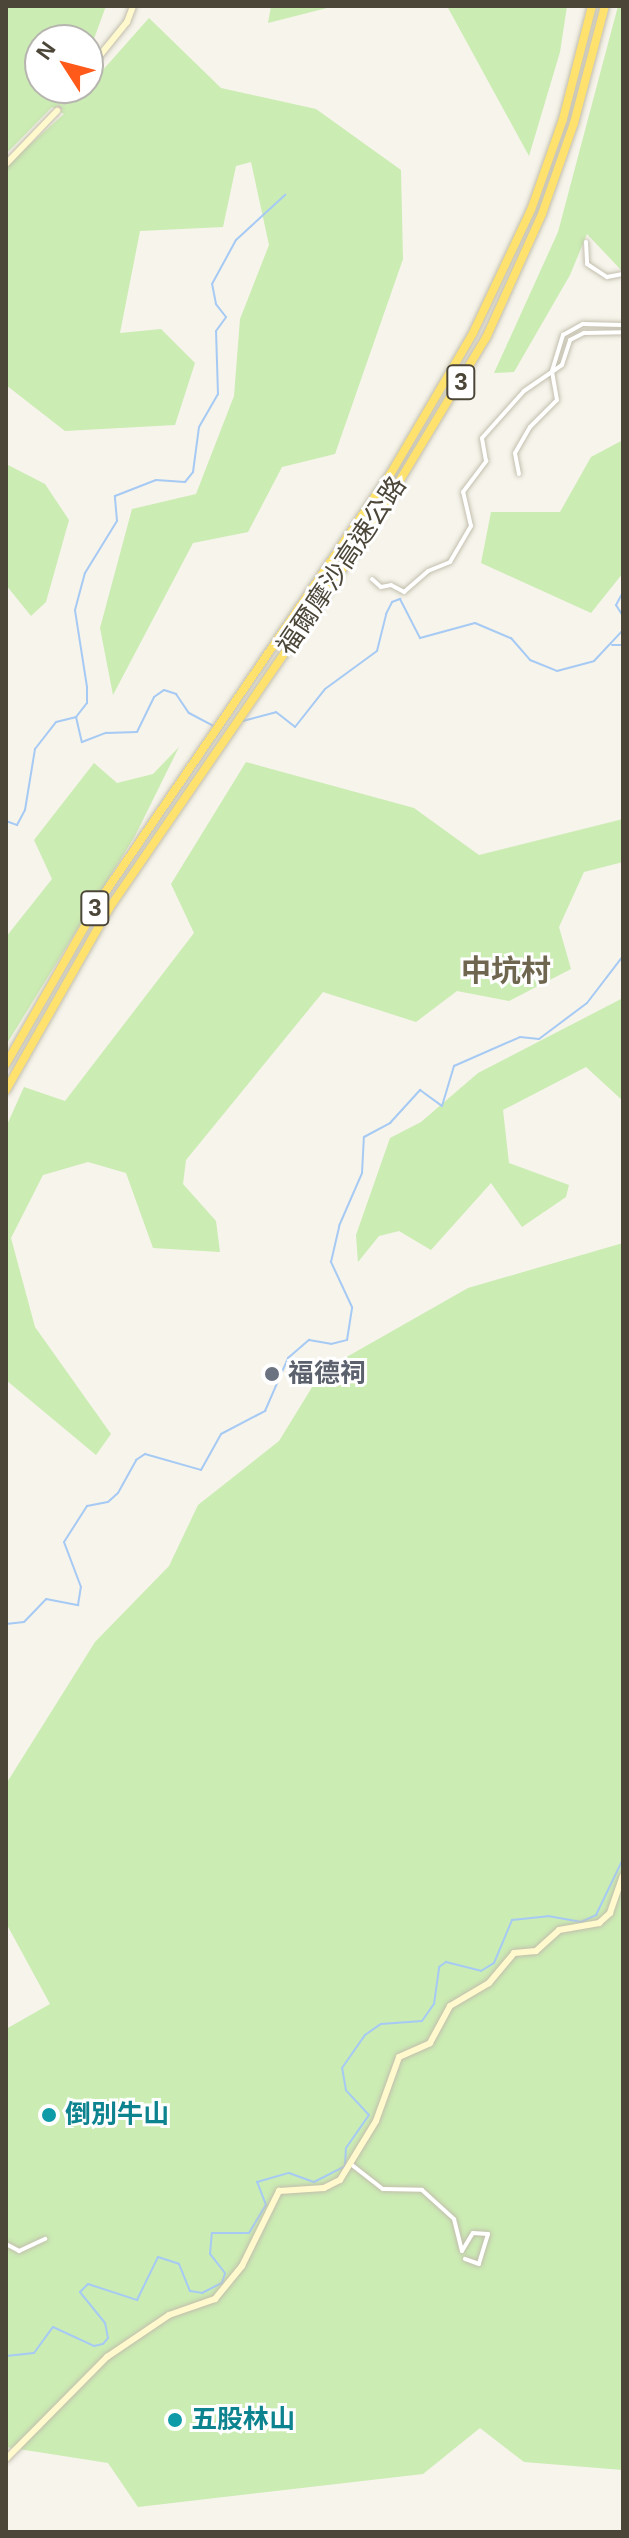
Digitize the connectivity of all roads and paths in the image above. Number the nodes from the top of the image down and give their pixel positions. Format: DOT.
graph roads {
  1 [pos="133,6"];
  2 [pos="592,6"];
  3 [pos="605,6"];
  4 [pos="104,50"];
  5 [pos="57,111"];
  6 [pos="6,164"];
  7 [pos="586,242"];
  8 [pos="623,274"];
  9 [pos="623,325"];
  10 [pos="623,332"];
  11 [pos="552,371"];
  12 [pos="519,474"];
  13 [pos="372,579"];
  14 [pos="6,1064"];
  15 [pos="6,1090"];
  16 [pos="623,1876"];
  17 [pos="352,2165"];
  18 [pos="45,2239"];
  19 [pos="6,2244"];
  20 [pos="465,2259"];
  21 [pos="6,2459"];
  1 -- 4 [label="street"];
  2 -- 14 [label="highway, 福爾摩沙高速公路 / 3"];
  3 -- 15 [label="highway, 福爾摩沙高速公路 / 3"];
  5 -- 6 [label="street"];
  7 -- 8 [label="street"];
  9 -- 11 [label="street"];
  10 -- 11 [label="street"];
  11 -- 12 [label="street"];
  11 -- 13 [label="street"];
  16 -- 17 [label="street"];
  17 -- 20 [label="street"];
  17 -- 21 [label="street"];
  18 -- 19 [label="street"];
}
